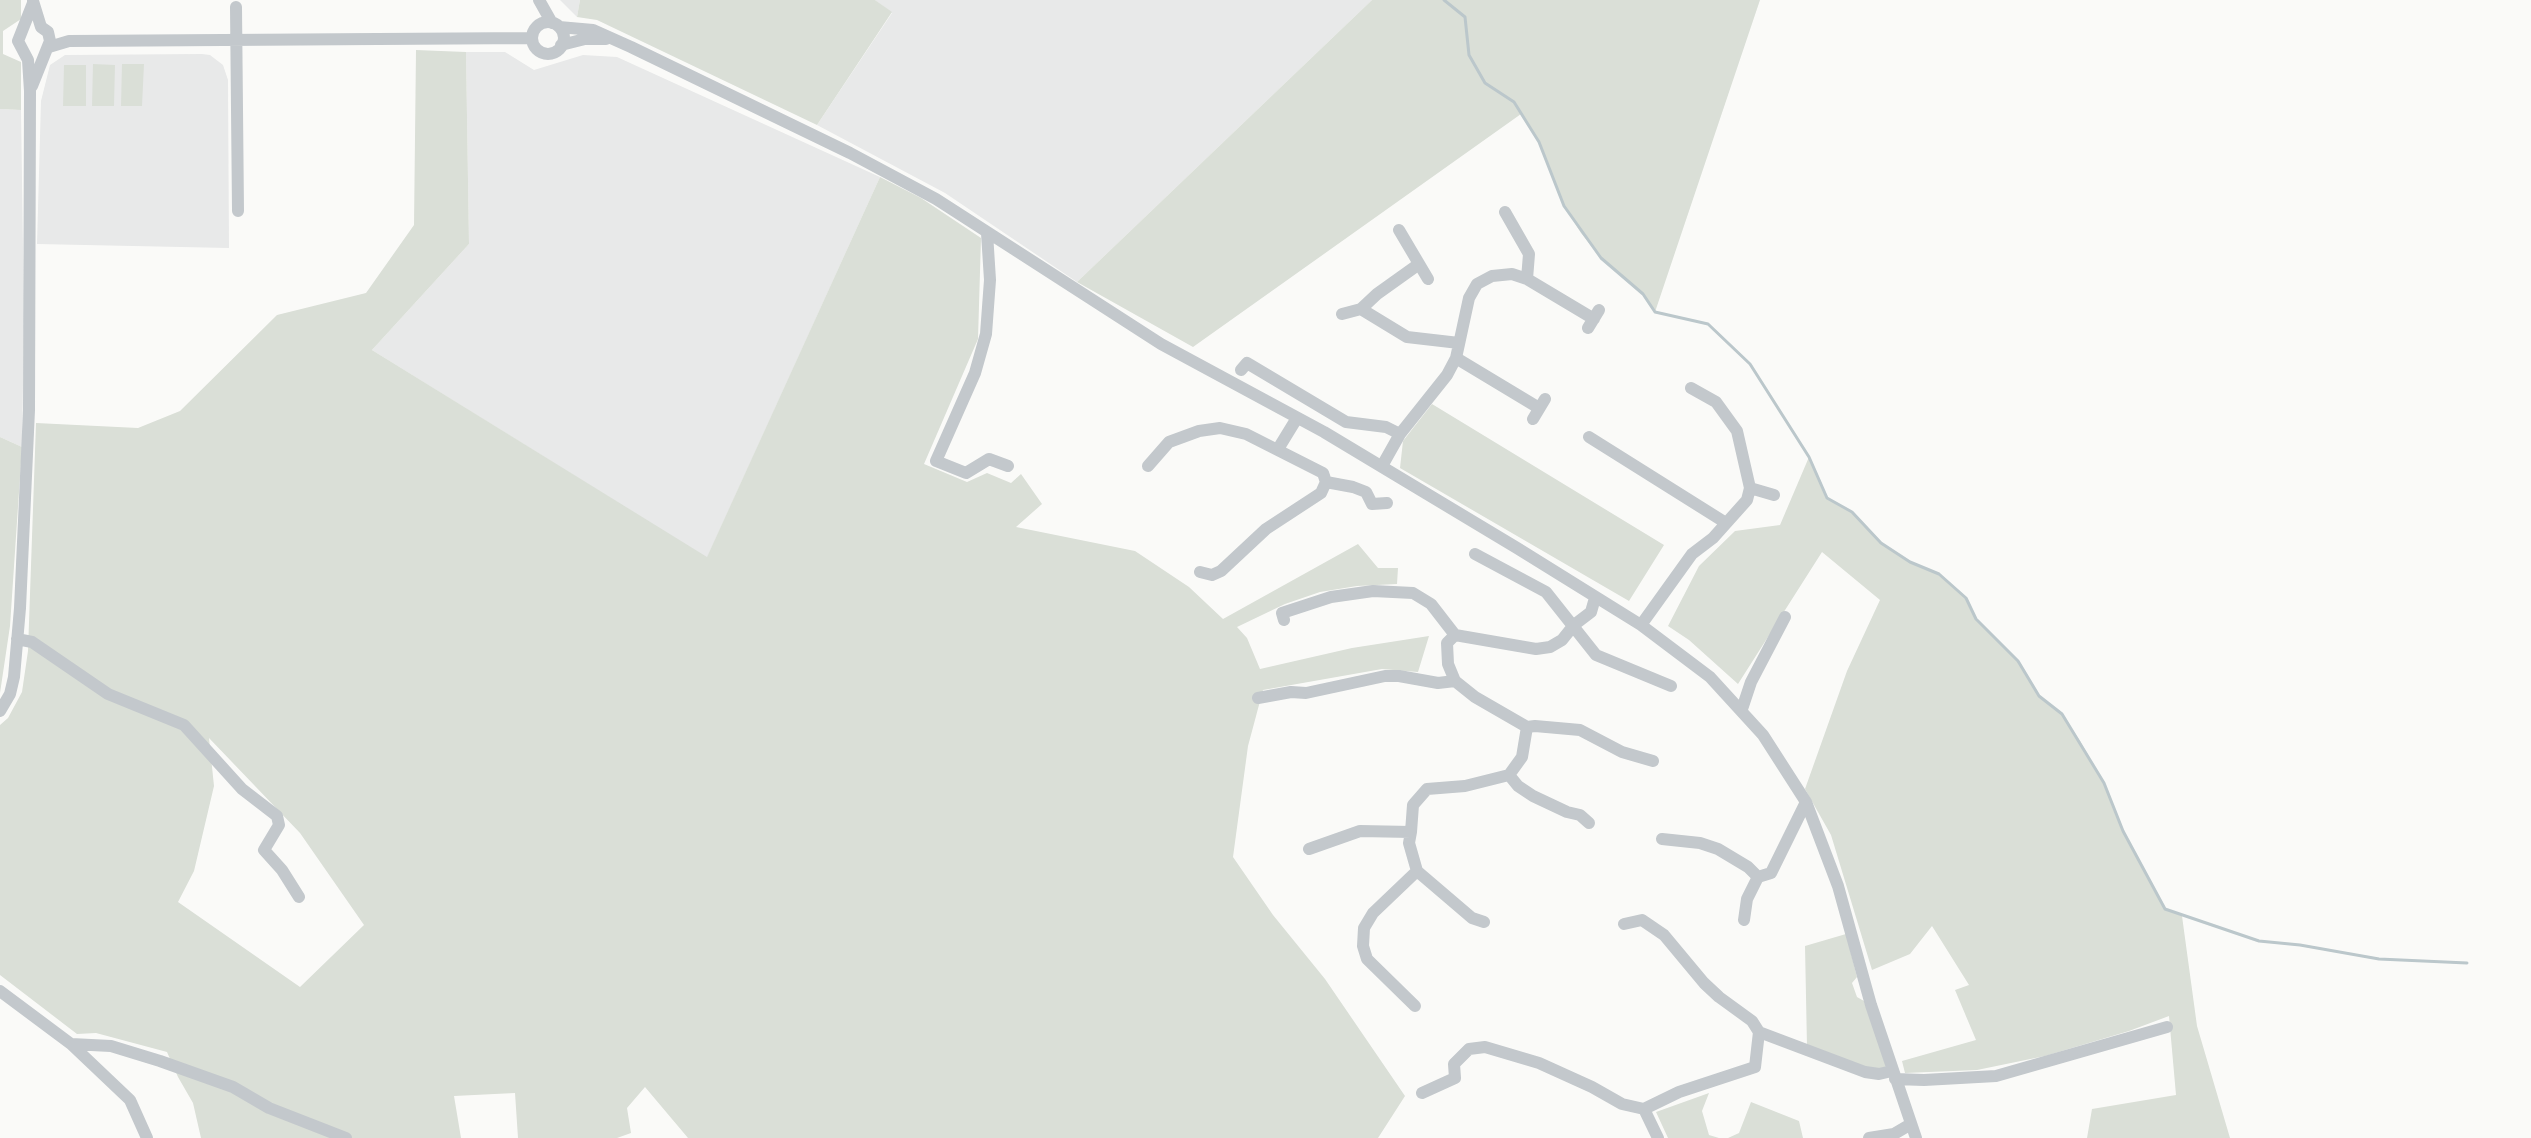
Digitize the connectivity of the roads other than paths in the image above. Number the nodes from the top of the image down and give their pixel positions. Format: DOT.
graph roads {
  1 [pos="539,1"];
  2 [pos="33,2"];
  3 [pos="236,7"];
  4 [pos="538,25"];
  5 [pos="556,25"];
  6 [pos="25,28"];
  7 [pos="44,28"];
  8 [pos="532,38"];
  9 [pos="613,40"];
  10 [pos="69,41"];
  11 [pos="238,41"];
  12 [pos="561,45"];
  13 [pos="47,50"];
  14 [pos="25,54"];
  15 [pos="30,91"];
  16 [pos="238,211"];
  17 [pos="1505,212"];
  18 [pos="1399,230"];
  19 [pos="987,233"];
  20 [pos="1419,264"];
  21 [pos="1428,279"];
  22 [pos="1527,279"];
  23 [pos="1361,309"];
  24 [pos="1342,314"];
  25 [pos="1594,319"];
  26 [pos="1458,343"];
  27 [pos="1456,358"];
  28 [pos="1241,370"];
  29 [pos="1691,388"];
  30 [pos="1539,408"];
  31 [pos="1226,415"];
  32 [pos="1297,418"];
  33 [pos="1224,428"];
  34 [pos="1400,434"];
  35 [pos="1589,436"];
  36 [pos="1278,449"];
  37 [pos="1148,465"];
  38 [pos="1008,466"];
  39 [pos="1382,466"];
  40 [pos="1326,482"];
  41 [pos="1750,488"];
  42 [pos="1774,495"];
  43 [pos="1388,503"];
  44 [pos="1726,523"];
  45 [pos="1474,554"];
  46 [pos="1200,572"];
  47 [pos="1595,598"];
  48 [pos="1785,617"];
  49 [pos="1284,620"];
  50 [pos="1574,625"];
  51 [pos="1641,625"];
  52 [pos="1455,635"];
  53 [pos="17,639"];
  54 [pos="1455,681"];
  55 [pos="1671,686"];
  56 [pos="1258,698"];
  57 [pos="1742,709"];
  58 [pos="0,711"];
  59 [pos="1527,727"];
  60 [pos="1653,761"];
  61 [pos="1509,775"];
  62 [pos="1806,802"];
  63 [pos="1588,823"];
  64 [pos="1411,832"];
  65 [pos="1662,839"];
  66 [pos="1309,849"];
  67 [pos="1417,872"];
  68 [pos="1758,877"];
  69 [pos="299,897"];
  70 [pos="1744,920"];
  71 [pos="1484,922"];
  72 [pos="1624,924"];
  73 [pos="0,991"];
  74 [pos="1415,1006"];
  75 [pos="2167,1027"];
  76 [pos="1760,1032"];
  77 [pos="71,1044"];
  78 [pos="1894,1075"];
  79 [pos="1422,1093"];
  80 [pos="1644,1109"];
  81 [pos="1911,1124"];
  82 [pos="1866,1135"];
  83 [pos="147,1138"];
  84 [pos="346,1138"];
  85 [pos="1658,1138"];
  86 [pos="1916,1138"];
  1 -- 4 [label="street"];
  1 -- 5 [label="street"];
  2 -- 6 [label="street"];
  2 -- 7 [label="street"];
  3 -- 11 [label="street"];
  4 -- 5 [label="street"];
  4 -- 8 [label="street"];
  5 -- 9 [label="street"];
  5 -- 12 [label="street"];
  6 -- 7 [label="street"];
  6 -- 14 [label="street"];
  7 -- 10 [label="street"];
  7 -- 13 [label="street"];
  8 -- 11 [label="street"];
  8 -- 12 [label="street"];
  9 -- 12 [label="street"];
  9 -- 19 [label="street"];
  10 -- 11 [label="street"];
  10 -- 13 [label="street"];
  11 -- 16 [label="street"];
  13 -- 14 [label="street"];
  13 -- 15 [label="street"];
  14 -- 15 [label="street"];
  15 -- 53 [label="street"];
  17 -- 22 [label="street"];
  18 -- 20 [label="street"];
  19 -- 32 [label="street"];
  19 -- 38 [label="street"];
  20 -- 21 [label="street"];
  20 -- 23 [label="street"];
  22 -- 25 [label="street"];
  22 -- 26 [label="street"];
  23 -- 24 [label="street"];
  23 -- 26 [label="street"];
  26 -- 27 [label="street"];
  27 -- 30 [label="street"];
  27 -- 34 [label="street"];
  28 -- 34 [label="street"];
  29 -- 41 [label="street"];
  31 -- 33 [label="street"];
  32 -- 36 [label="street"];
  32 -- 39 [label="street"];
  33 -- 36 [label="street"];
  33 -- 37 [label="street"];
  34 -- 39 [label="street"];
  35 -- 44 [label="street"];
  36 -- 40 [label="street"];
  39 -- 47 [label="street"];
  40 -- 43 [label="street"];
  40 -- 46 [label="street"];
  41 -- 42 [label="street"];
  41 -- 44 [label="street"];
  44 -- 51 [label="street"];
  45 -- 50 [label="street"];
  47 -- 50 [label="street"];
  47 -- 51 [label="street"];
  48 -- 57 [label="street"];
  49 -- 52 [label="street"];
  50 -- 52 [label="street"];
  50 -- 55 [label="street"];
  51 -- 57 [label="street"];
  52 -- 54 [label="street"];
  53 -- 58 [label="street"];
  53 -- 69 [label="street"];
  54 -- 56 [label="street"];
  54 -- 59 [label="street"];
  57 -- 62 [label="street"];
  59 -- 60 [label="street"];
  59 -- 61 [label="street"];
  61 -- 63 [label="street"];
  61 -- 64 [label="street"];
  62 -- 68 [label="street"];
  62 -- 78 [label="street"];
  64 -- 66 [label="street"];
  64 -- 67 [label="street"];
  65 -- 68 [label="street"];
  67 -- 71 [label="street"];
  67 -- 74 [label="street"];
  68 -- 70 [label="street"];
  72 -- 76 [label="street"];
  73 -- 77 [label="street"];
  75 -- 78 [label="street"];
  76 -- 78 [label="street"];
  76 -- 80 [label="street"];
  77 -- 83 [label="street"];
  77 -- 84 [label="street"];
  78 -- 81 [label="street"];
  79 -- 80 [label="street"];
  80 -- 85 [label="street"];
  81 -- 82 [label="street"];
  81 -- 86 [label="street"];
}
